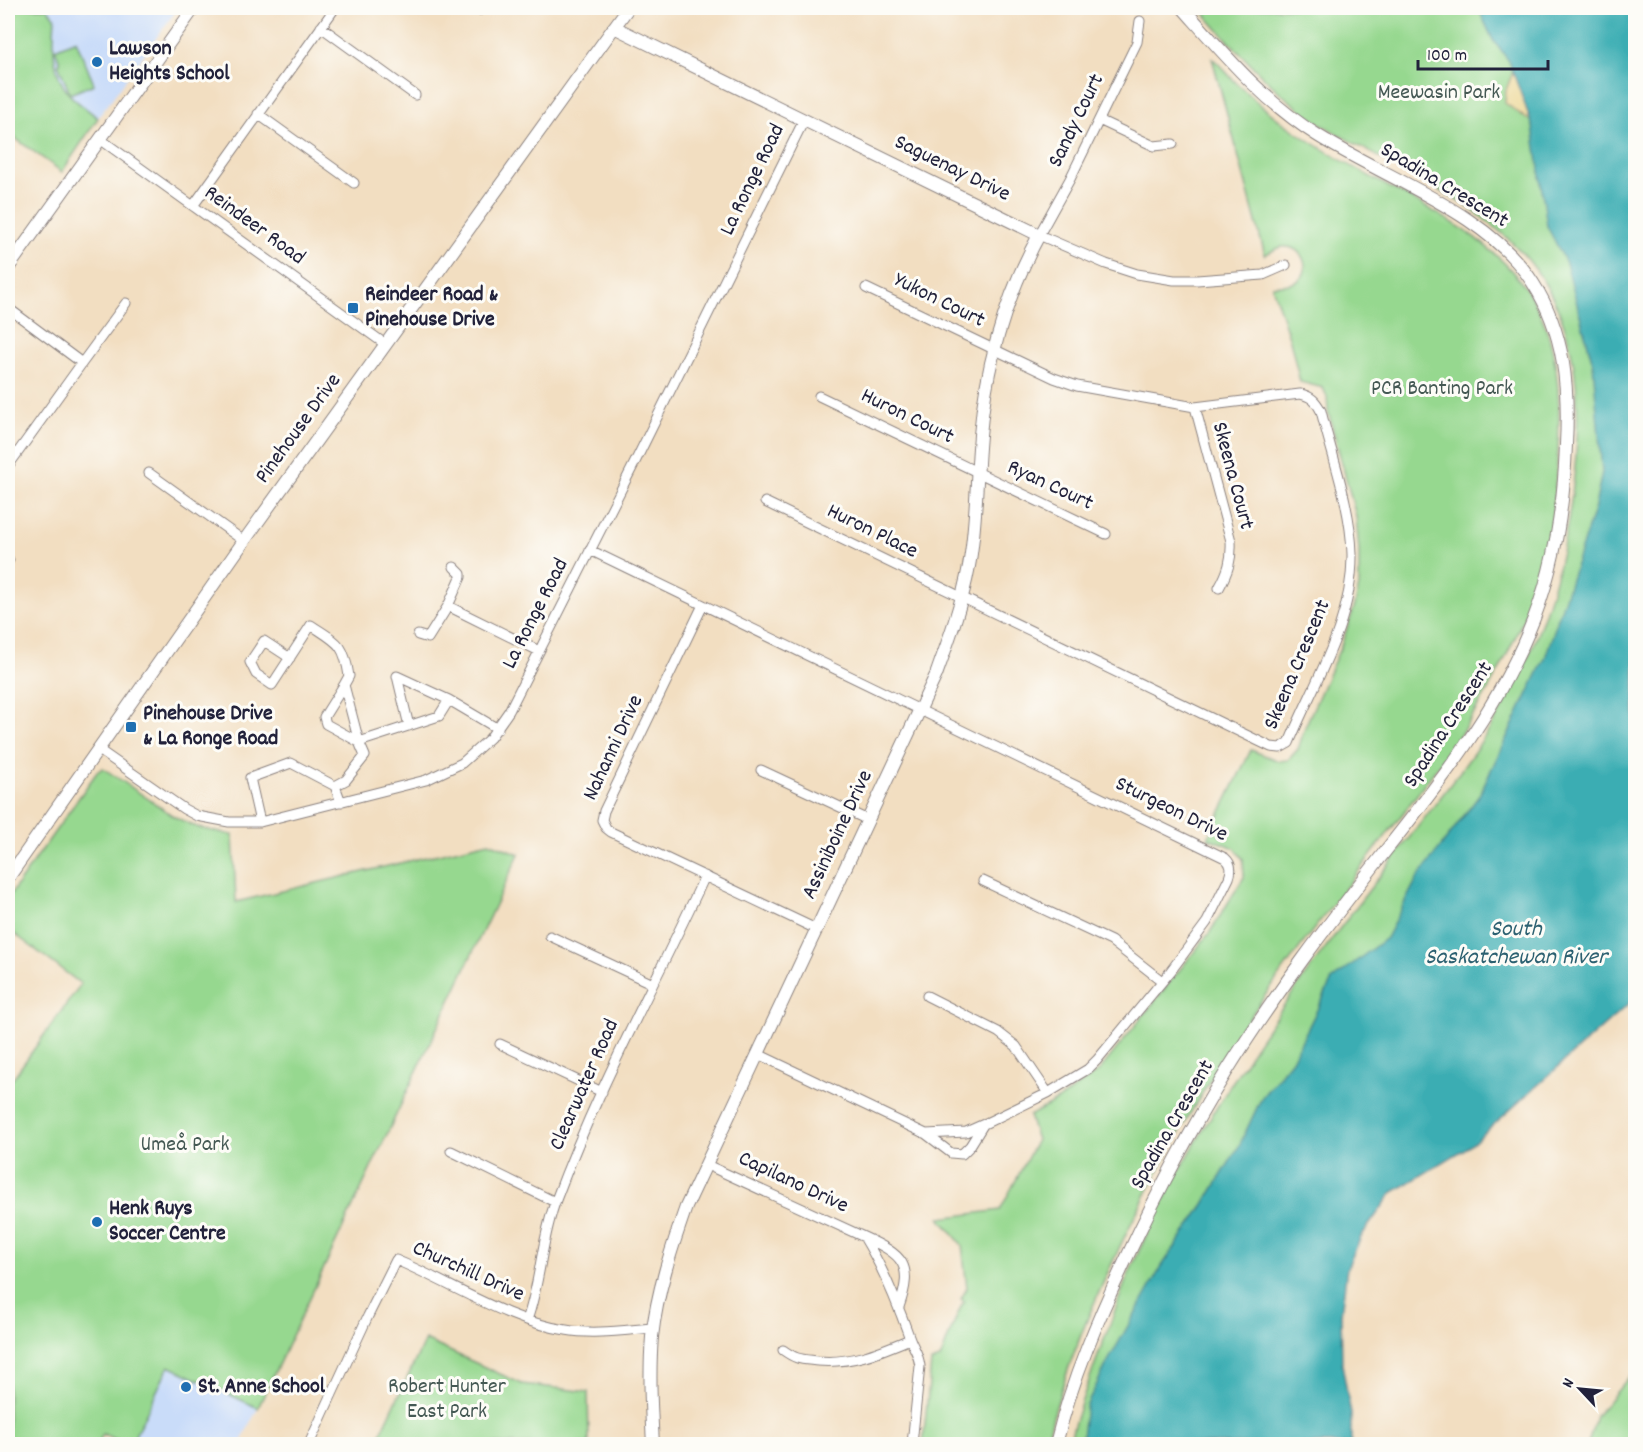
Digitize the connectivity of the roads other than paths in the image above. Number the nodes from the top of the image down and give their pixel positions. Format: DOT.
graph roads {
  1 [pos="194,8"];
  2 [pos="334,8"];
  3 [pos="628,8"];
  4 [pos="1183,8"];
  5 [pos="1140,21"];
  6 [pos="321,27"];
  7 [pos="614,27"];
  8 [pos="415,95"];
  9 [pos="258,114"];
  10 [pos="804,120"];
  11 [pos="1100,120"];
  12 [pos="100,139"];
  13 [pos="1173,144"];
  14 [pos="354,183"];
  15 [pos="193,206"];
  16 [pos="1039,235"];
  17 [pos="1286,265"];
  18 [pos="8,268"];
  19 [pos="866,288"];
  20 [pos="126,303"];
  21 [pos="8,308"];
  22 [pos="385,344"];
  23 [pos="995,350"];
  24 [pos="82,363"];
  25 [pos="819,396"];
  26 [pos="1195,406"];
  27 [pos="8,466"];
  28 [pos="149,473"];
  29 [pos="978,474"];
  30 [pos="765,502"];
  31 [pos="1106,534"];
  32 [pos="244,541"];
  33 [pos="590,550"];
  34 [pos="454,567"];
  35 [pos="1219,588"];
  36 [pos="963,598"];
  37 [pos="703,605"];
  38 [pos="448,606"];
  39 [pos="418,635"];
  40 [pos="539,651"];
  41 [pos="290,658"];
  42 [pos="344,685"];
  43 [pos="449,700"];
  44 [pos="921,710"];
  45 [pos="410,726"];
  46 [pos="498,729"];
  47 [pos="359,741"];
  48 [pos="99,750"];
  49 [pos="761,770"];
  50 [pos="335,786"];
  51 [pos="341,802"];
  52 [pos="868,820"];
  53 [pos="260,822"];
  54 [pos="705,876"];
  55 [pos="8,878"];
  56 [pos="983,881"];
  57 [pos="816,929"];
  58 [pos="550,936"];
  59 [pos="1162,981"];
  60 [pos="653,984"];
  61 [pos="927,996"];
  62 [pos="500,1044"];
  63 [pos="758,1054"];
  64 [pos="602,1092"];
  65 [pos="1048,1093"];
  66 [pos="984,1124"];
  67 [pos="926,1134"];
  68 [pos="451,1151"];
  69 [pos="707,1165"];
  70 [pos="555,1202"];
  71 [pos="864,1237"];
  72 [pos="899,1307"];
  73 [pos="527,1320"];
  74 [pos="654,1328"];
  75 [pos="910,1339"];
  76 [pos="783,1350"];
  77 [pos="309,1444"];
  78 [pos="653,1444"];
  79 [pos="912,1444"];
  80 [pos="1056,1444"];
  1 -- 12 [label="street"];
  2 -- 6 [label="street"];
  3 -- 7 [label="street, Pinehouse Drive"];
  4 -- 80 [label="street, Spadina Crescent"];
  5 -- 11 [label="street, Sandy Court"];
  6 -- 8 [label="street"];
  6 -- 9 [label="street"];
  7 -- 10 [label="street, Saguenay Drive"];
  7 -- 22 [label="street, Pinehouse Drive"];
  9 -- 14 [label="street"];
  9 -- 15 [label="street"];
  10 -- 16 [label="street, Saguenay Drive"];
  10 -- 33 [label="street, La Ronge Road"];
  11 -- 13 [label="street"];
  11 -- 16 [label="street, Sandy Court"];
  12 -- 15 [label="street, Reindeer Road"];
  12 -- 18 [label="street"];
  15 -- 22 [label="street, Reindeer Road"];
  16 -- 17 [label="street, Saguenay Drive"];
  16 -- 23 [label="street, Assiniboine Drive"];
  19 -- 23 [label="street, Yukon Court"];
  20 -- 24 [label="street"];
  21 -- 24 [label="street"];
  22 -- 32 [label="street, Pinehouse Drive"];
  23 -- 26 [label="street, Skeena Crescent"];
  23 -- 29 [label="street, Assiniboine Drive"];
  24 -- 27 [label="street"];
  25 -- 29 [label="street, Huron Court"];
  26 -- 35 [label="street, Skeena Court"];
  26 -- 36 [label="street, Skeena Crescent"];
  28 -- 32 [label="street"];
  29 -- 31 [label="street, Ryan Court"];
  29 -- 36 [label="street, Assiniboine Drive"];
  30 -- 36 [label="street, Huron Place"];
  32 -- 48 [label="street, Pinehouse Drive"];
  33 -- 37 [label="street"];
  33 -- 40 [label="street, La Ronge Road"];
  34 -- 38 [label="street"];
  36 -- 44 [label="street, Assiniboine Drive"];
  37 -- 44 [label="street"];
  37 -- 54 [label="street, Nahanni Drive"];
  38 -- 39 [label="street"];
  38 -- 40 [label="street"];
  40 -- 46 [label="street, La Ronge Road"];
  41 -- 41 [label="street"];
  41 -- 42 [label="street"];
  42 -- 47 [label="street"];
  42 -- 47 [label="street"];
  43 -- 45 [label="street"];
  43 -- 45 [label="street"];
  43 -- 46 [label="street"];
  44 -- 52 [label="street, Assiniboine Drive"];
  44 -- 59 [label="street, Sturgeon Drive"];
  45 -- 47 [label="street"];
  46 -- 51 [label="street, La Ronge Road"];
  47 -- 50 [label="street"];
  48 -- 53 [label="street, La Ronge Road"];
  48 -- 55 [label="street, Pinehouse Drive"];
  49 -- 52 [label="street"];
  50 -- 51 [label="street"];
  50 -- 53 [label="street"];
  51 -- 53 [label="street, La Ronge Road"];
  52 -- 57 [label="street, Assiniboine Drive"];
  54 -- 57 [label="street, Nahanni Drive"];
  54 -- 60 [label="street, Clearwater Road"];
  56 -- 59 [label="street"];
  57 -- 63 [label="street, Assiniboine Drive"];
  58 -- 60 [label="street"];
  59 -- 65 [label="street, Sturgeon Drive"];
  60 -- 64 [label="street, Clearwater Road"];
  61 -- 65 [label="street"];
  62 -- 64 [label="street"];
  63 -- 67 [label="street, Sturgeon Drive"];
  63 -- 69 [label="street, Assiniboine Drive"];
  64 -- 70 [label="street, Clearwater Road"];
  65 -- 66 [label="street, Sturgeon Drive"];
  66 -- 67 [label="street, Sturgeon Drive"];
  66 -- 67 [label="street, Sturgeon Drive"];
  68 -- 70 [label="street"];
  69 -- 71 [label="street, Capilano Drive"];
  69 -- 74 [label="street, Assiniboine Drive"];
  70 -- 73 [label="street, Clearwater Road"];
  71 -- 72 [label="street, Capilano Drive"];
  71 -- 72 [label="street, Capilano Drive"];
  72 -- 75 [label="street, Capilano Drive"];
  73 -- 74 [label="street, Churchill Drive"];
  73 -- 77 [label="street, Churchill Drive"];
  74 -- 78 [label="street, Assiniboine Drive"];
  75 -- 76 [label="street"];
  75 -- 79 [label="street, Capilano Drive"];
}
